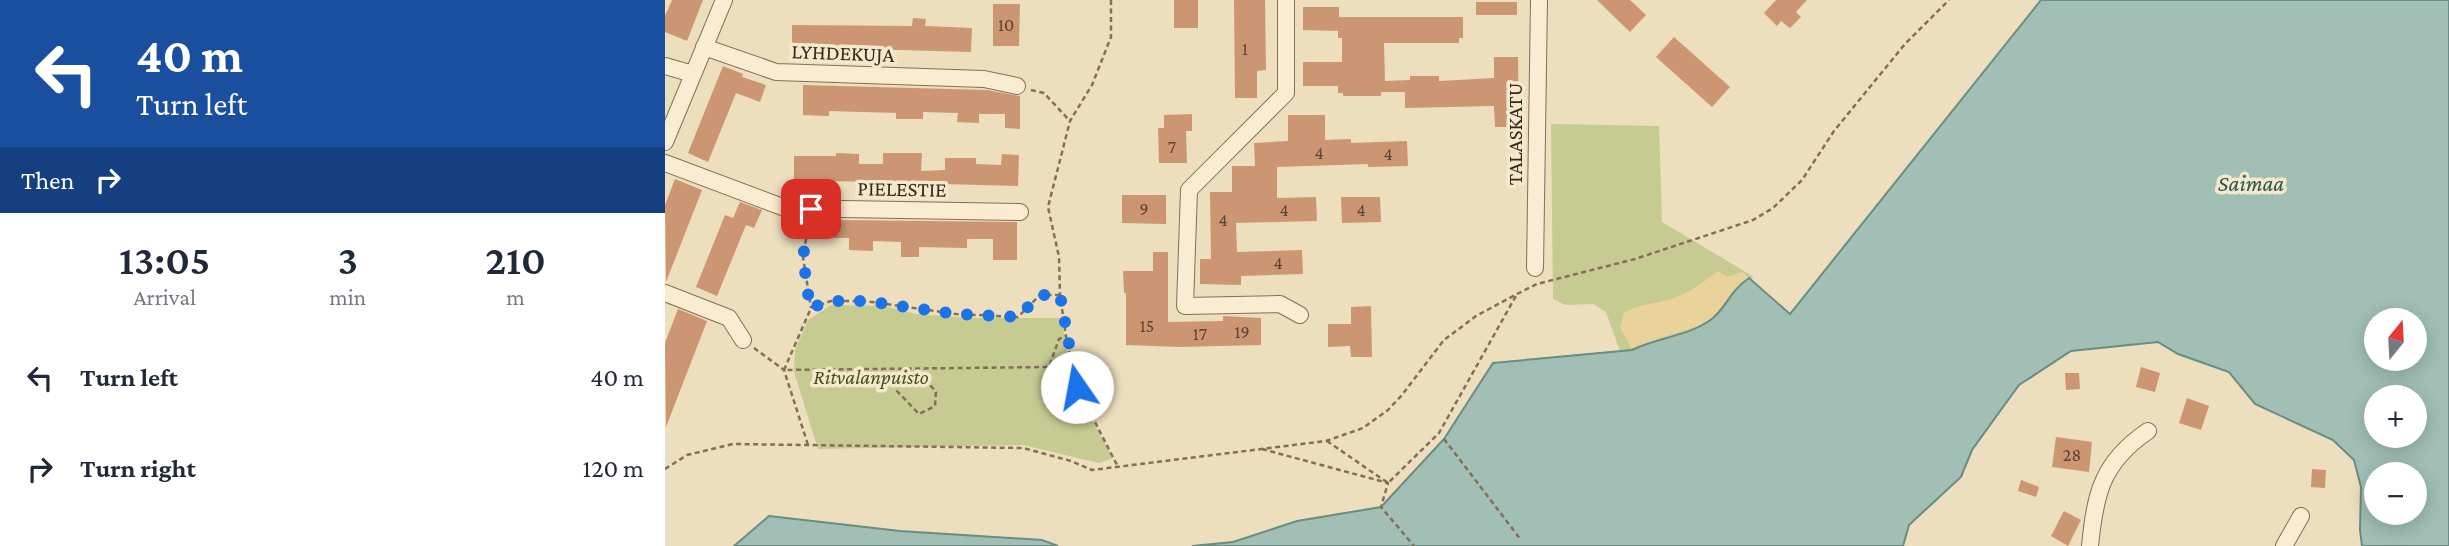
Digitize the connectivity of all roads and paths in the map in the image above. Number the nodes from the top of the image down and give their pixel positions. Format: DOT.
graph roads {
  1 [pos="724,0"];
  2 [pos="1111,0"];
  3 [pos="1286,0"];
  4 [pos="1539,0"];
  5 [pos="1949,0"];
  6 [pos="704,47"];
  7 [pos="665,66"];
  8 [pos="693,74"];
  9 [pos="1017,86"];
  10 [pos="1044,93"];
  11 [pos="1070,121"];
  12 [pos="665,142"];
  13 [pos="665,163"];
  14 [pos="811,209"];
  15 [pos="1020,212"];
  16 [pos="1535,268"];
  17 [pos="665,293"];
  18 [pos="1517,294"];
  19 [pos="1060,295"];
  20 [pos="810,308"];
  21 [pos="1300,315"];
  22 [pos="1066,336"];
  23 [pos="743,340"];
  24 [pos="909,369"];
  25 [pos="784,370"];
  26 [pos="910,375"];
  27 [pos="2148,431"];
  28 [pos="1444,439"];
  29 [pos="1326,441"];
  30 [pos="809,446"];
  31 [pos="1261,449"];
  32 [pos="1118,467"];
  33 [pos="665,469"];
  34 [pos="1388,483"];
  35 [pos="2301,516"];
  36 [pos="1521,540"];
  37 [pos="1414,546"];
  38 [pos="2091,546"];
  39 [pos="2284,546"];
  1 -- 6 [label="street"];
  2 -- 11 [label="path"];
  3 -- 21 [label="street"];
  4 -- 16 [label="street, TALASKATU"];
  5 -- 18 [label="path"];
  6 -- 8 [label="street"];
  6 -- 9 [label="street, LYHDEKUJA"];
  7 -- 8 [label="street"];
  8 -- 12 [label="street"];
  10 -- 11 [label="path"];
  11 -- 19 [label="path"];
  13 -- 14 [label="street, PIELESTIE"];
  14 -- 15 [label="street, PIELESTIE"];
  14 -- 20 [label="path"];
  17 -- 23 [label="street"];
  18 -- 29 [label="path"];
  18 -- 34 [label="path"];
  19 -- 20 [label="path"];
  19 -- 22 [label="path"];
  20 -- 25 [label="path"];
  22 -- 24 [label="path"];
  22 -- 32 [label="path"];
  23 -- 25 [label="path"];
  24 -- 25 [label="path"];
  24 -- 26 [label="path"];
  25 -- 30 [label="path"];
  26 -- 26 [label="path"];
  27 -- 38 [label="street"];
  28 -- 36 [label="path"];
  29 -- 31 [label="path"];
  29 -- 34 [label="path"];
  30 -- 32 [label="path"];
  30 -- 33 [label="path"];
  31 -- 32 [label="path"];
  31 -- 34 [label="path"];
  34 -- 37 [label="path"];
  35 -- 39 [label="street"];
}
